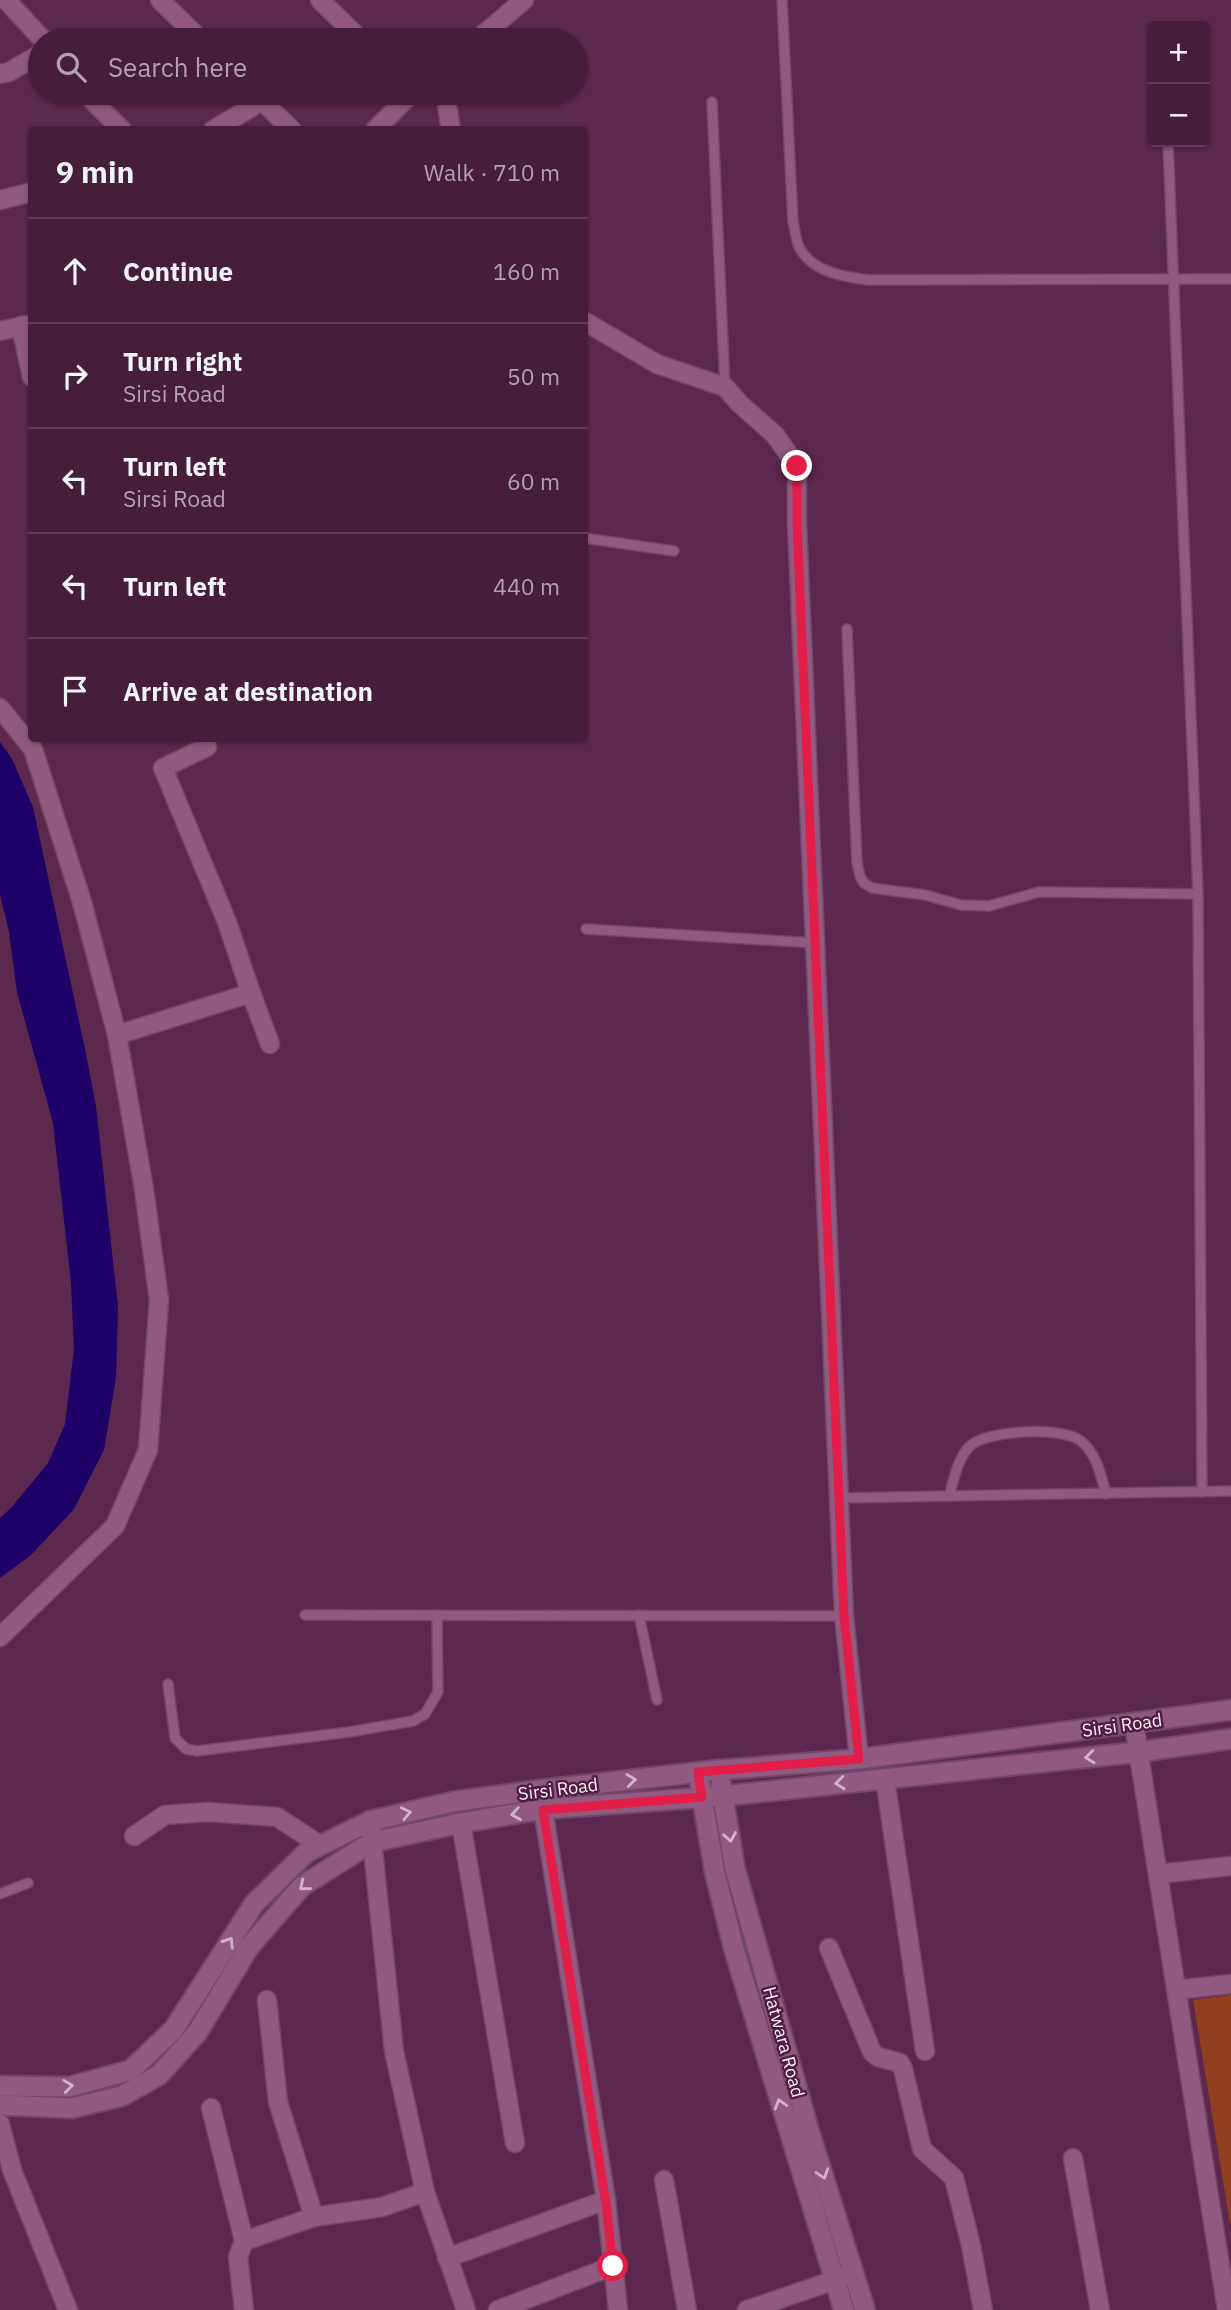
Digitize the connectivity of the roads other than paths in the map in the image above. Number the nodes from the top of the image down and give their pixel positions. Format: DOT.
graph roads {
  1 [pos="6,0"];
  2 [pos="160,0"];
  3 [pos="320,0"];
  4 [pos="782,0"];
  5 [pos="518,2"];
  6 [pos="32,28"];
  7 [pos="189,28"];
  8 [pos="349,28"];
  9 [pos="490,28"];
  10 [pos="28,61"];
  11 [pos="0,74"];
  12 [pos="712,102"];
  13 [pos="97,105"];
  14 [pos="247,105"];
  15 [pos="266,105"];
  16 [pos="400,105"];
  17 [pos="447,105"];
  18 [pos="118,126"];
  19 [pos="218,126"];
  20 [pos="288,126"];
  21 [pos="379,126"];
  22 [pos="449,126"];
  23 [pos="1168,147"];
  24 [pos="28,193"];
  25 [pos="0,200"];
  26 [pos="1174,278"];
  27 [pos="1231,279"];
  28 [pos="588,323"];
  29 [pos="26,325"];
  30 [pos="0,331"];
  31 [pos="725,387"];
  32 [pos="588,539"];
  33 [pos="674,551"];
  34 [pos="848,629"];
  35 [pos="0,708"];
  36 [pos="205,742"];
  37 [pos="1198,894"];
  38 [pos="586,929"];
  39 [pos="815,943"];
  40 [pos="251,993"];
  41 [pos="117,1035"];
  42 [pos="270,1044"];
  43 [pos="1231,1491"];
  44 [pos="1202,1492"];
  45 [pos="1106,1494"];
  46 [pos="949,1496"];
  47 [pos="839,1498"];
  48 [pos="305,1615"];
  49 [pos="437,1615"];
  50 [pos="639,1615"];
  51 [pos="844,1616"];
  52 [pos="0,1637"];
  53 [pos="168,1684"];
  54 [pos="657,1700"];
  55 [pos="1231,1710"];
  56 [pos="1134,1724"];
  57 [pos="1231,1739"];
  58 [pos="1139,1752"];
  59 [pos="859,1759"];
  60 [pos="708,1771"];
  61 [pos="885,1779"];
  62 [pos="723,1796"];
  63 [pos="702,1797"];
  64 [pos="543,1810"];
  65 [pos="370,1821"];
  66 [pos="461,1823"];
  67 [pos="134,1836"];
  68 [pos="372,1842"];
  69 [pos="320,1845"];
  70 [pos="1231,1866"];
  71 [pos="1158,1874"];
  72 [pos="28,1883"];
  73 [pos="0,1894"];
  74 [pos="829,1948"];
  75 [pos="1231,1983"];
  76 [pos="1176,1990"];
  77 [pos="267,2000"];
  78 [pos="925,2051"];
  79 [pos="0,2086"];
  80 [pos="0,2105"];
  81 [pos="211,2108"];
  82 [pos="0,2124"];
  83 [pos="515,2143"];
  84 [pos="804,2147"];
  85 [pos="1073,2158"];
  86 [pos="664,2180"];
  87 [pos="425,2192"];
  88 [pos="606,2200"];
  89 [pos="314,2217"];
  90 [pos="244,2241"];
  91 [pos="447,2258"];
  92 [pos="613,2266"];
  93 [pos="854,2273"];
  94 [pos="835,2281"];
  95 [pos="68,2310"];
  96 [pos="244,2310"];
  97 [pos="466,2310"];
  98 [pos="498,2310"];
  99 [pos="618,2310"];
  100 [pos="687,2310"];
  101 [pos="747,2310"];
  102 [pos="844,2310"];
  103 [pos="865,2310"];
  104 [pos="983,2310"];
  105 [pos="1100,2310"];
  106 [pos="1227,2310"];
  1 -- 6 [label="street"];
  2 -- 7 [label="street"];
  3 -- 8 [label="street"];
  4 -- 26 [label="lane"];
  5 -- 9 [label="street"];
  10 -- 11 [label="street"];
  12 -- 31 [label="lane"];
  13 -- 18 [label="street"];
  14 -- 19 [label="street"];
  15 -- 20 [label="street"];
  16 -- 21 [label="street"];
  17 -- 22 [label="street"];
  23 -- 26 [label="lane"];
  24 -- 25 [label="street"];
  26 -- 27 [label="lane"];
  26 -- 37 [label="lane"];
  28 -- 31 [label="street"];
  29 -- 30 [label="street"];
  31 -- 39 [label="street"];
  32 -- 33 [label="lane"];
  34 -- 37 [label="lane"];
  35 -- 41 [label="street"];
  36 -- 40 [label="street"];
  37 -- 44 [label="lane"];
  38 -- 39 [label="lane"];
  39 -- 47 [label="street"];
  40 -- 41 [label="street"];
  40 -- 42 [label="street"];
  41 -- 52 [label="street"];
  43 -- 44 [label="lane"];
  44 -- 45 [label="lane"];
  45 -- 46 [label="lane"];
  45 -- 46 [label="lane"];
  46 -- 47 [label="lane"];
  47 -- 51 [label="street"];
  48 -- 49 [label="lane"];
  49 -- 50 [label="lane"];
  49 -- 53 [label="lane"];
  50 -- 51 [label="lane"];
  50 -- 54 [label="lane"];
  51 -- 59 [label="street"];
  55 -- 56 [label="street, Sirsi Road"];
  56 -- 58 [label="street"];
  56 -- 59 [label="street, Sirsi Road"];
  57 -- 58 [label="street, Sirsi Road"];
  58 -- 61 [label="street, Sirsi Road, one-way"];
  58 -- 71 [label="street"];
  59 -- 60 [label="street, Sirsi Road"];
  60 -- 62 [label="street, Hatwara Road"];
  60 -- 63 [label="street"];
  65 -- 60 [label="street, Sirsi Road, one-way"];
  61 -- 62 [label="street, Sirsi Road, one-way"];
  61 -- 78 [label="street"];
  62 -- 63 [label="street, Sirsi Road"];
  62 -- 84 [label="street, Hatwara Road, one-way"];
  63 -- 64 [label="street, Sirsi Road"];
  84 -- 63 [label="street, one-way"];
  64 -- 66 [label="street, Sirsi Road, one-way"];
  64 -- 88 [label="street"];
  65 -- 68 [label="street"];
  65 -- 69 [label="street, Sirsi Road"];
  66 -- 68 [label="street, Sirsi Road"];
  66 -- 83 [label="street"];
  67 -- 69 [label="street"];
  68 -- 80 [label="street, Sirsi Road, one-way"];
  68 -- 87 [label="street"];
  79 -- 69 [label="street, Sirsi Road, one-way"];
  70 -- 71 [label="street"];
  71 -- 76 [label="street"];
  72 -- 73 [label="lane"];
  74 -- 104 [label="street"];
  75 -- 76 [label="street"];
  76 -- 106 [label="street"];
  77 -- 89 [label="street"];
  81 -- 90 [label="street"];
  82 -- 95 [label="street"];
  84 -- 93 [label="street, Hatwara Road, one-way"];
  84 -- 94 [label="street"];
  85 -- 105 [label="street"];
  86 -- 100 [label="street"];
  87 -- 89 [label="street"];
  87 -- 91 [label="street"];
  88 -- 91 [label="street"];
  88 -- 92 [label="street"];
  89 -- 90 [label="street"];
  90 -- 96 [label="street"];
  91 -- 97 [label="street"];
  92 -- 98 [label="street"];
  92 -- 99 [label="street"];
  93 -- 94 [label="street"];
  93 -- 103 [label="street, Hatwara Road"];
  94 -- 101 [label="street"];
  94 -- 102 [label="street"];
}
